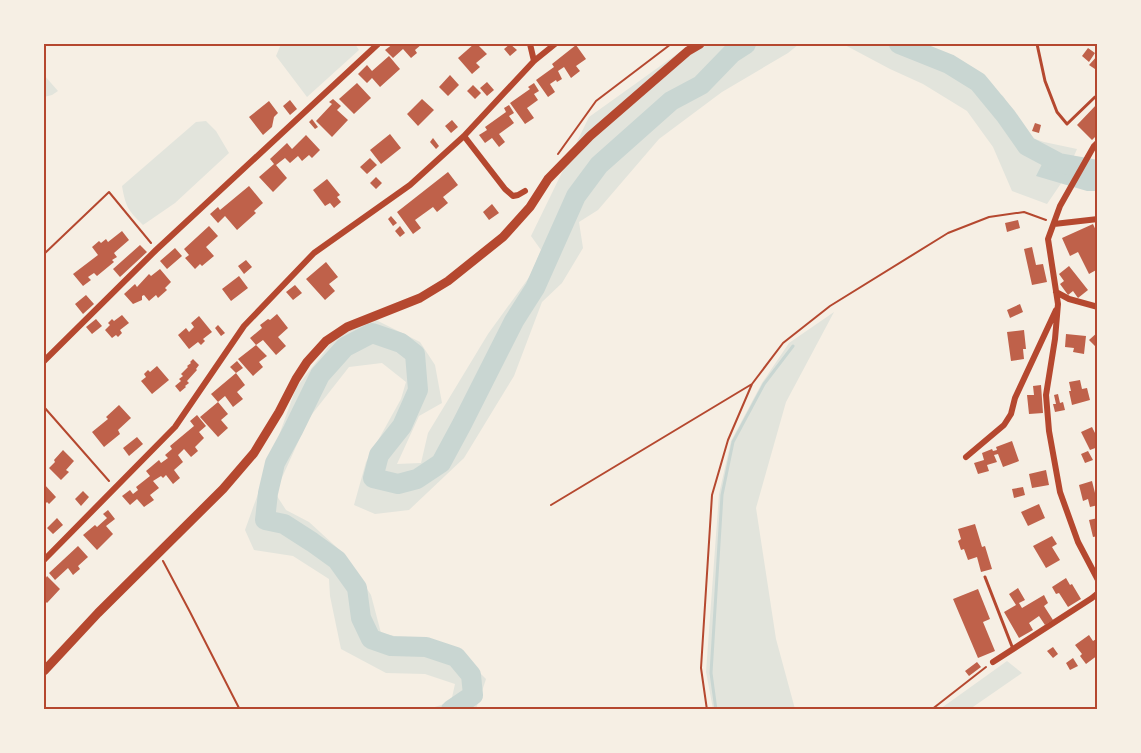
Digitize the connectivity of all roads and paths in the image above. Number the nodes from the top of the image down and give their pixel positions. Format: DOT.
graph roads {
  1 [pos="378,44"];
  2 [pos="530,44"];
  3 [pos="555,44"];
  4 [pos="671,44"];
  5 [pos="700,44"];
  6 [pos="1037,44"];
  7 [pos="534,61"];
  8 [pos="1095,97"];
  9 [pos="464,136"];
  10 [pos="1098,142"];
  11 [pos="556,156"];
  12 [pos="525,190"];
  13 [pos="1098,219"];
  14 [pos="1054,224"];
  15 [pos="156,250"];
  16 [pos="44,254"];
  17 [pos="1056,292"];
  18 [pos="1058,304"];
  19 [pos="1098,308"];
  20 [pos="44,361"];
  21 [pos="752,384"];
  22 [pos="44,407"];
  23 [pos="966,458"];
  24 [pos="115,487"];
  25 [pos="551,505"];
  26 [pos="159,554"];
  27 [pos="44,560"];
  28 [pos="985,577"];
  29 [pos="1098,580"];
  30 [pos="1098,593"];
  31 [pos="1013,649"];
  32 [pos="993,662"];
  33 [pos="44,671"];
  34 [pos="240,710"];
  35 [pos="707,710"];
  36 [pos="931,710"];
  1 -- 15 [label="street"];
  2 -- 7 [label="street"];
  3 -- 7 [label="street"];
  4 -- 11 [label="path"];
  5 -- 26 [label="main road"];
  6 -- 8 [label="lane"];
  7 -- 9 [label="street"];
  9 -- 12 [label="street"];
  9 -- 24 [label="street"];
  10 -- 14 [label="street"];
  13 -- 14 [label="street"];
  14 -- 17 [label="street"];
  14 -- 21 [label="path"];
  15 -- 16 [label="path"];
  15 -- 20 [label="street"];
  17 -- 18 [label="street"];
  17 -- 19 [label="street"];
  18 -- 23 [label="street"];
  18 -- 29 [label="street"];
  21 -- 25 [label="path"];
  21 -- 35 [label="path"];
  22 -- 24 [label="path"];
  24 -- 27 [label="street"];
  26 -- 33 [label="main road"];
  26 -- 34 [label="path"];
  28 -- 31 [label="lane"];
  30 -- 31 [label="street"];
  31 -- 32 [label="street"];
  32 -- 36 [label="path"];
}
